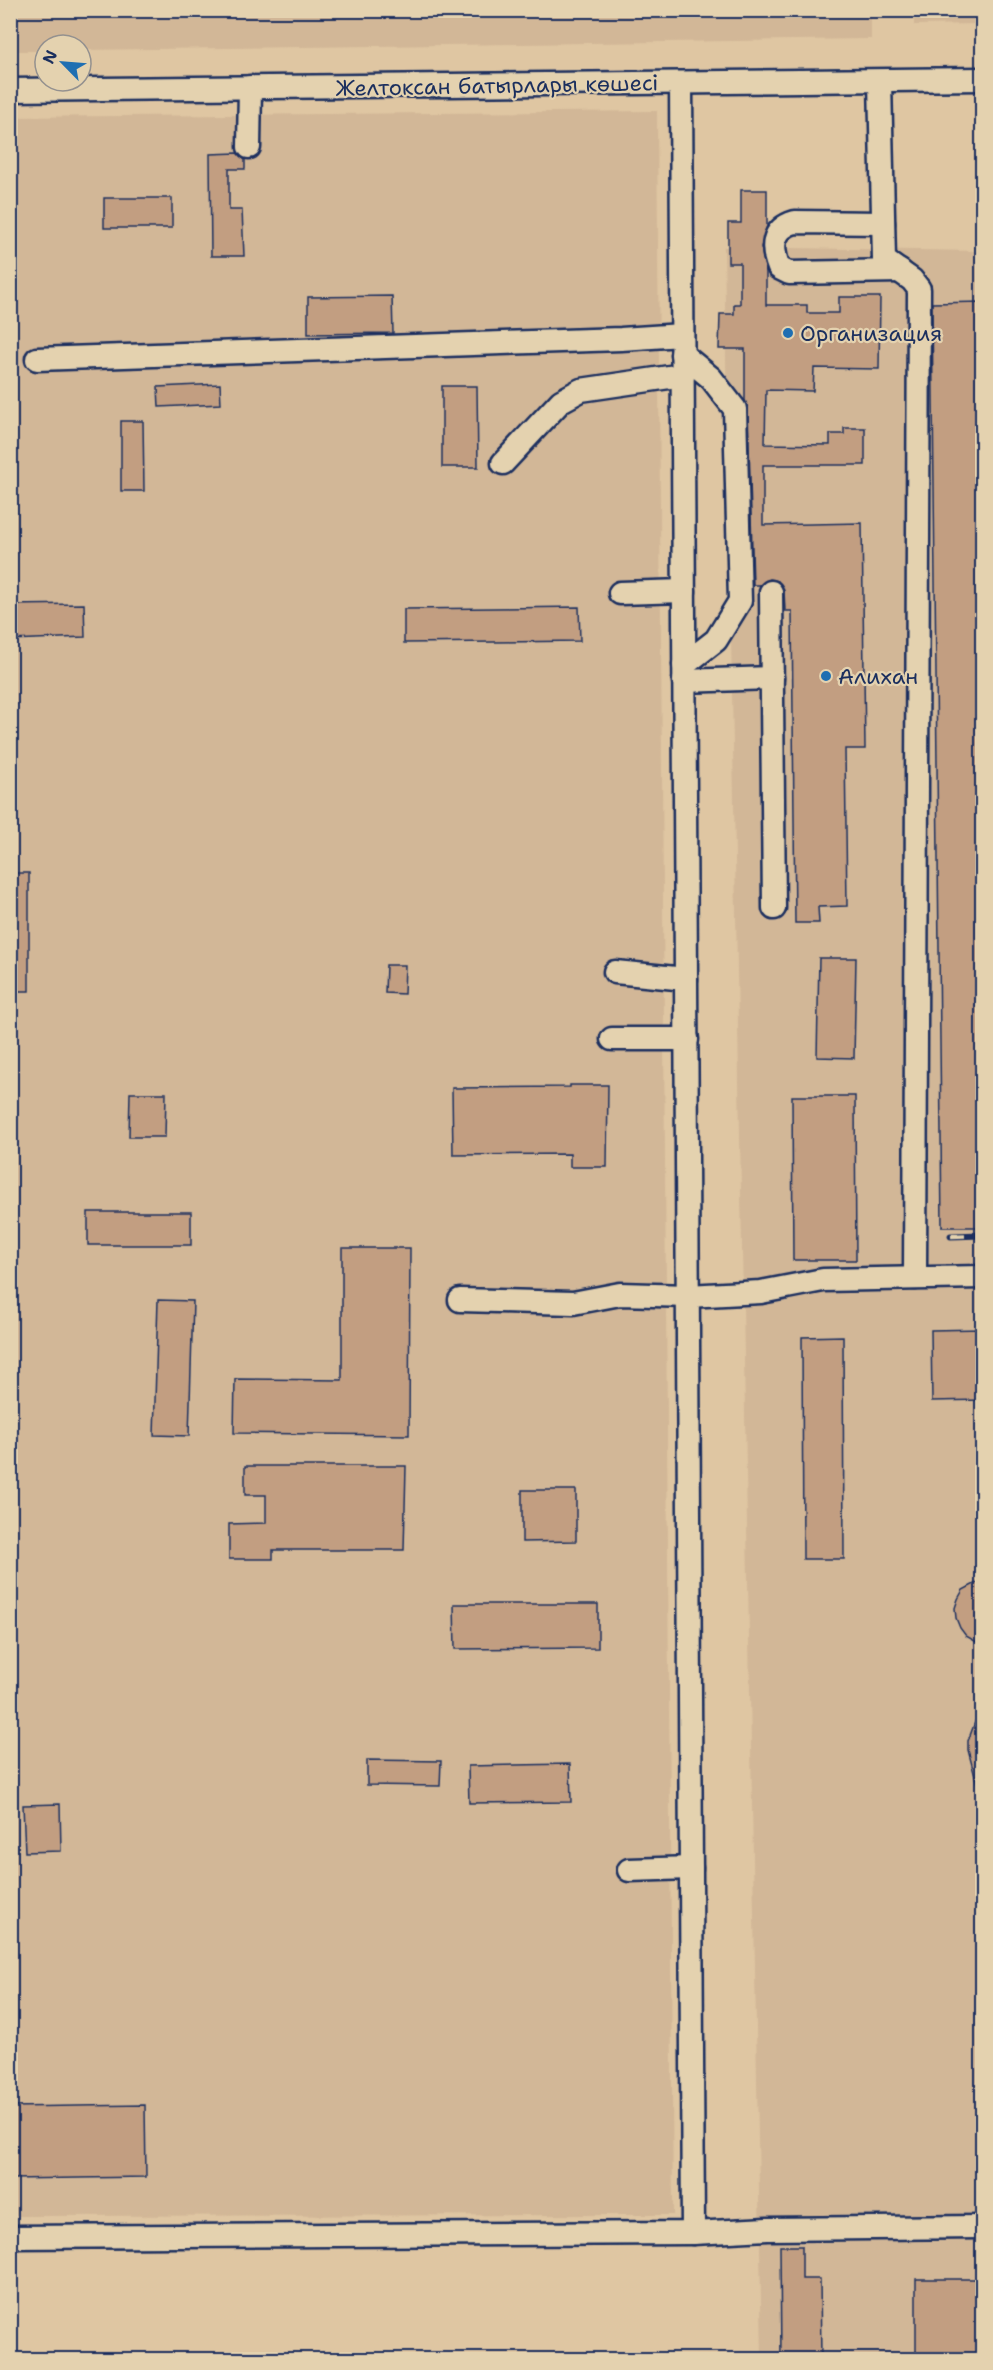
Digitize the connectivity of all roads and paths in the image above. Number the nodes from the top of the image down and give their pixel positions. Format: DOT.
graph roads {
  1 [pos="982,79"];
  2 [pos="880,81"];
  3 [pos="681,83"];
  4 [pos="249,87"];
  5 [pos="10,90"];
  6 [pos="249,147"];
  7 [pos="883,223"];
  8 [pos="900,271"];
  9 [pos="682,355"];
  10 [pos="37,359"];
  11 [pos="503,463"];
  12 [pos="684,591"];
  13 [pos="771,592"];
  14 [pos="620,593"];
  15 [pos="684,673"];
  16 [pos="772,678"];
  17 [pos="774,908"];
  18 [pos="615,972"];
  19 [pos="686,979"];
  20 [pos="612,1039"];
  21 [pos="687,1039"];
  22 [pos="982,1277"];
  23 [pos="915,1278"];
  24 [pos="688,1296"];
  25 [pos="460,1300"];
  26 [pos="691,1868"];
  27 [pos="629,1870"];
  28 [pos="982,2228"];
  29 [pos="693,2233"];
  30 [pos="10,2237"];
  1 -- 2 [label="street, Желтоксан батырлары көшесі"];
  2 -- 3 [label="street, Желтоксан батырлары көшесі"];
  2 -- 7 [label="street"];
  3 -- 4 [label="street, Желтоксан батырлары көшесі"];
  3 -- 9 [label="street"];
  4 -- 5 [label="street, Желтоксан батырлары көшесі"];
  4 -- 6 [label="street"];
  7 -- 8 [label="street"];
  7 -- 8 [label="street"];
  8 -- 23 [label="street"];
  9 -- 10 [label="street"];
  9 -- 11 [label="street"];
  9 -- 12 [label="street"];
  9 -- 15 [label="street"];
  12 -- 14 [label="street"];
  12 -- 15 [label="street"];
  13 -- 16 [label="street"];
  15 -- 16 [label="street"];
  15 -- 19 [label="street"];
  16 -- 17 [label="street"];
  18 -- 19 [label="street"];
  19 -- 21 [label="street"];
  20 -- 21 [label="street"];
  21 -- 24 [label="street"];
  22 -- 23 [label="street"];
  23 -- 24 [label="street"];
  24 -- 25 [label="street"];
  24 -- 26 [label="street"];
  26 -- 27 [label="street"];
  26 -- 29 [label="street"];
  28 -- 29 [label="street"];
  29 -- 30 [label="street"];
}
